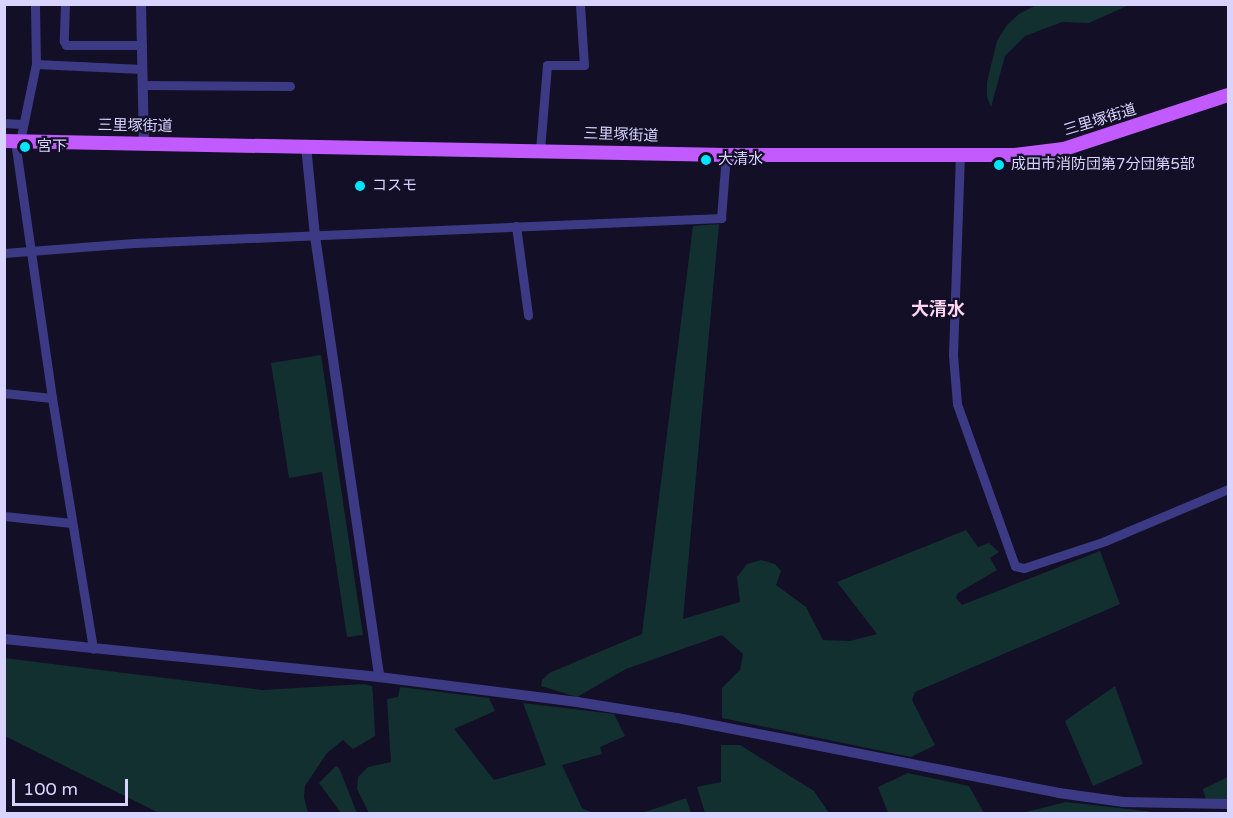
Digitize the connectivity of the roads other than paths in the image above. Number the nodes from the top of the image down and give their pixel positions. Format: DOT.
graph roads {
  1 [pos="35,4"];
  2 [pos="65,4"];
  3 [pos="141,4"];
  4 [pos="580,4"];
  5 [pos="142,45"];
  6 [pos="36,64"];
  7 [pos="142,69"];
  8 [pos="143,85"];
  9 [pos="290,86"];
  10 [pos="1228,95"];
  11 [pos="4,123"];
  12 [pos="22,124"];
  13 [pos="13,141"];
  14 [pos="144,143"];
  15 [pos="306,146"];
  16 [pos="540,150"];
  17 [pos="960,154"];
  18 [pos="726,155"];
  19 [pos="516,226"];
  20 [pos="315,236"];
  21 [pos="30,252"];
  22 [pos="4,254"];
  23 [pos="528,315"];
  24 [pos="4,393"];
  25 [pos="52,398"];
  26 [pos="1228,489"];
  27 [pos="4,516"];
  28 [pos="72,523"];
  29 [pos="4,639"];
  30 [pos="93,649"];
  31 [pos="379,677"];
  32 [pos="1228,804"];
  1 -- 6 [label="street"];
  2 -- 5 [label="street"];
  3 -- 5 [label="street"];
  4 -- 16 [label="street"];
  5 -- 7 [label="street"];
  6 -- 7 [label="street"];
  6 -- 12 [label="street"];
  7 -- 8 [label="street"];
  8 -- 9 [label="street"];
  8 -- 14 [label="street"];
  10 -- 17 [label="main road, 三里塚街道"];
  11 -- 12 [label="street"];
  12 -- 13 [label="street"];
  13 -- 14 [label="main road, 三里塚街道"];
  13 -- 21 [label="street"];
  14 -- 15 [label="main road, 三里塚街道"];
  15 -- 16 [label="main road, 三里塚街道"];
  15 -- 20 [label="street"];
  16 -- 18 [label="main road, 三里塚街道"];
  17 -- 18 [label="main road, 三里塚街道"];
  17 -- 26 [label="street"];
  18 -- 19 [label="street"];
  19 -- 20 [label="street"];
  19 -- 23 [label="street"];
  20 -- 21 [label="street"];
  20 -- 31 [label="street"];
  21 -- 22 [label="street"];
  21 -- 25 [label="street"];
  24 -- 25 [label="street"];
  25 -- 28 [label="street"];
  27 -- 28 [label="street"];
  28 -- 30 [label="street"];
  29 -- 30 [label="street"];
  30 -- 31 [label="street"];
  31 -- 32 [label="street"];
}
